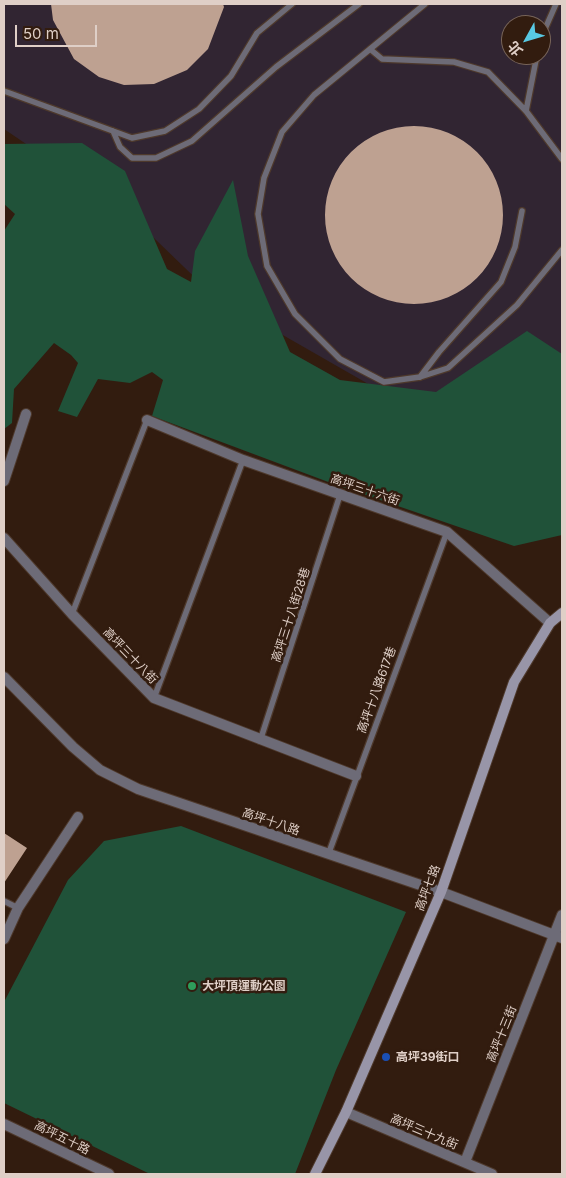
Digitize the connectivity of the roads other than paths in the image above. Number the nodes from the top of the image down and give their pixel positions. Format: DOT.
graph roads {
  1 [pos="292,4"];
  2 [pos="359,4"];
  3 [pos="425,4"];
  4 [pos="370,49"];
  5 [pos="535,65"];
  6 [pos="4,91"];
  7 [pos="526,111"];
  8 [pos="113,131"];
  9 [pos="562,159"];
  10 [pos="522,211"];
  11 [pos="562,250"];
  12 [pos="420,377"];
  13 [pos="26,414"];
  14 [pos="147,420"];
  15 [pos="244,460"];
  16 [pos="4,481"];
  17 [pos="340,495"];
  18 [pos="447,532"];
  19 [pos="4,538"];
  20 [pos="562,613"];
  21 [pos="72,614"];
  22 [pos="550,623"];
  23 [pos="4,677"];
  24 [pos="154,698"];
  25 [pos="260,741"];
  26 [pos="356,776"];
  27 [pos="78,816"];
  28 [pos="328,855"];
  29 [pos="441,892"];
  30 [pos="4,901"];
  31 [pos="18,908"];
  32 [pos="562,915"];
  33 [pos="558,937"];
  34 [pos="4,939"];
  35 [pos="346,1112"];
  36 [pos="4,1124"];
  37 [pos="465,1162"];
  38 [pos="109,1174"];
  39 [pos="315,1174"];
  40 [pos="492,1174"];
  1 -- 8 [label="lane"];
  2 -- 8 [label="lane"];
  3 -- 4 [label="lane"];
  4 -- 7 [label="lane"];
  4 -- 12 [label="lane"];
  5 -- 7 [label="lane"];
  6 -- 8 [label="lane"];
  7 -- 9 [label="lane"];
  10 -- 12 [label="lane"];
  11 -- 12 [label="lane"];
  13 -- 16 [label="street"];
  14 -- 15 [label="street, 高坪三十六街"];
  14 -- 21 [label="lane"];
  15 -- 17 [label="street, 高坪三十六街"];
  15 -- 24 [label="lane"];
  17 -- 18 [label="street, 高坪三十六街"];
  17 -- 25 [label="lane, 高坪三十八街28巷"];
  18 -- 22 [label="street, 高坪三十六街"];
  18 -- 26 [label="lane, 高坪十八路617巷"];
  19 -- 21 [label="street, 高坪三十八街"];
  20 -- 22 [label="street, 高坪七路"];
  21 -- 24 [label="street, 高坪三十八街"];
  22 -- 29 [label="street, 高坪七路"];
  23 -- 28 [label="street, 高坪十八路"];
  24 -- 25 [label="street, 高坪三十八街"];
  25 -- 26 [label="street, 高坪三十八街"];
  26 -- 28 [label="lane, 高坪十八路617巷"];
  27 -- 31 [label="street"];
  28 -- 29 [label="street, 高坪十八路"];
  29 -- 33 [label="street, 高坪十八路"];
  29 -- 35 [label="street, 高坪七路"];
  30 -- 31 [label="lane"];
  31 -- 34 [label="street"];
  32 -- 33 [label="street, 高坪十三街"];
  33 -- 37 [label="street, 高坪十三街"];
  35 -- 37 [label="street, 高坪三十九街"];
  35 -- 39 [label="street, 高坪七路"];
  36 -- 38 [label="street, 高坪五十路"];
  37 -- 40 [label="street, 高坪三十九街"];
}
